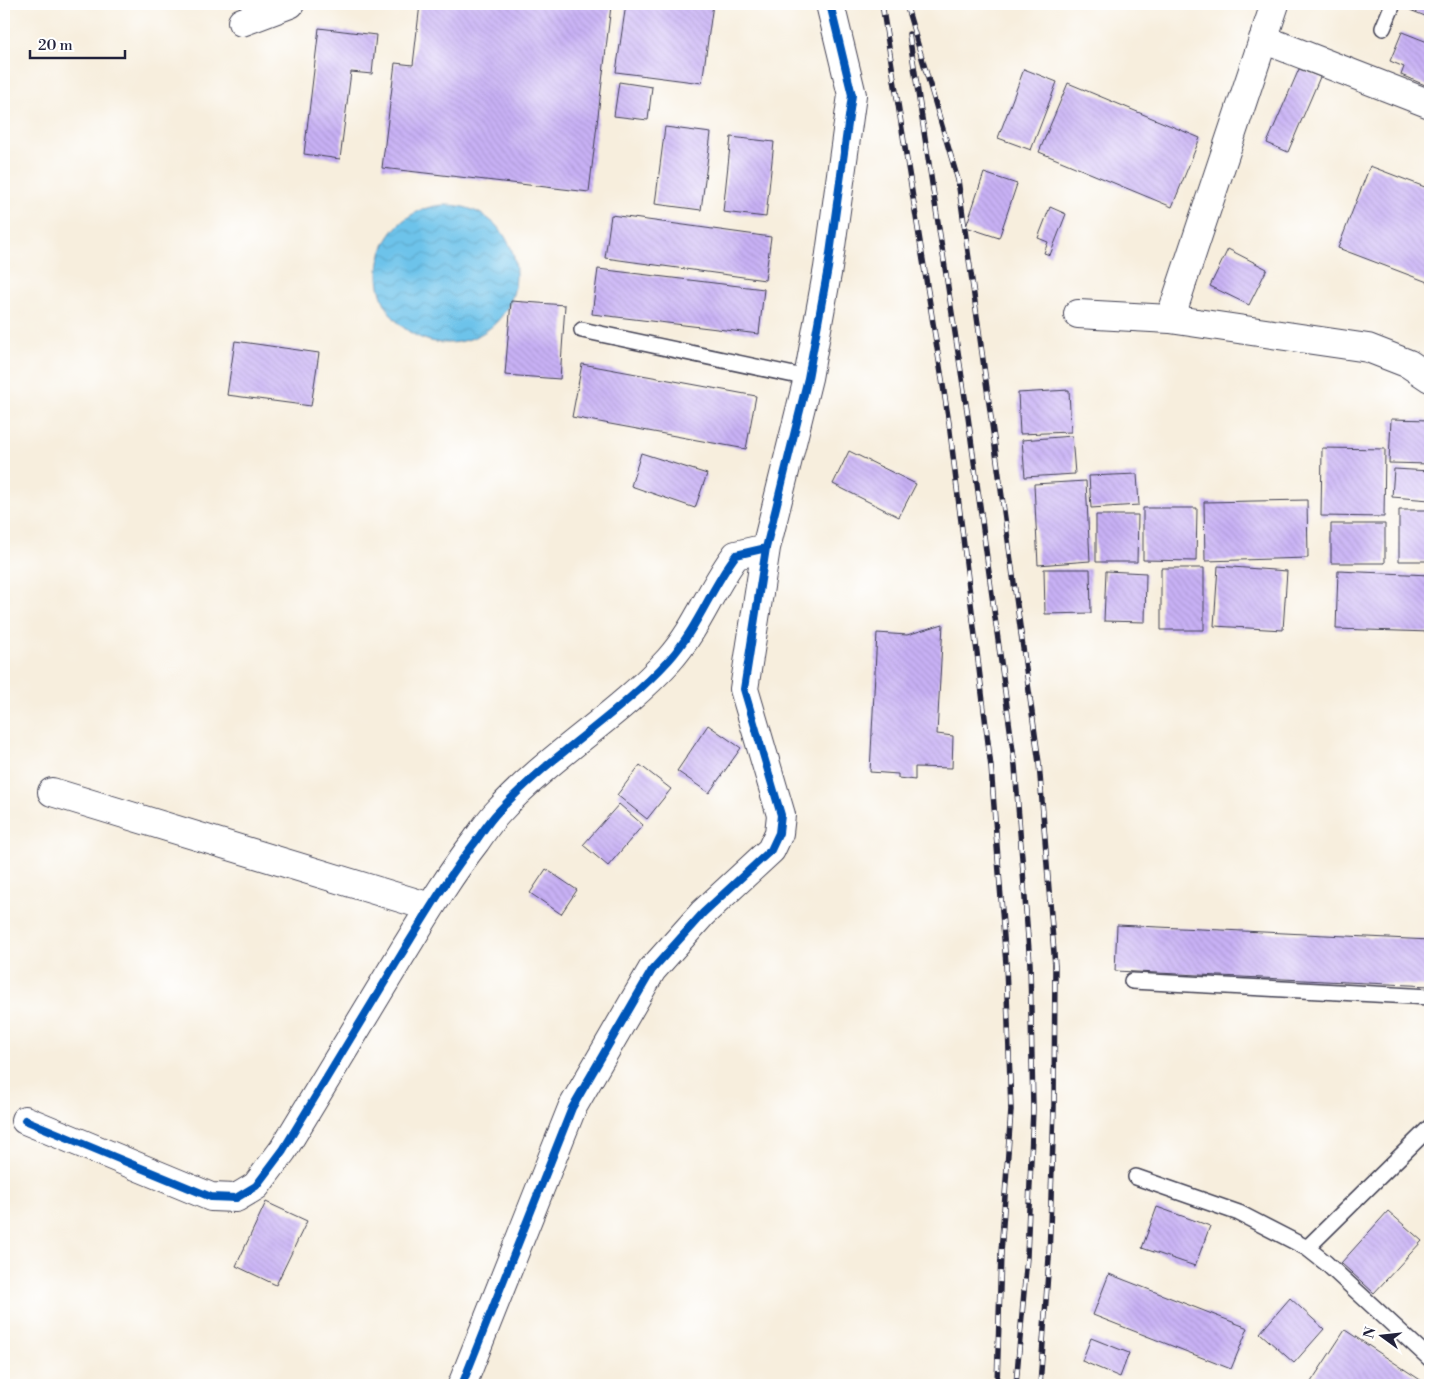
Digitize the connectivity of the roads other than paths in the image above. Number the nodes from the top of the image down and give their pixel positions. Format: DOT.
graph roads {
  1 [pos="290,4"];
  2 [pos="830,4"];
  3 [pos="1275,4"];
  4 [pos="1393,4"];
  5 [pos="242,22"];
  6 [pos="1383,28"];
  7 [pos="1263,39"];
  8 [pos="1430,104"];
  9 [pos="1078,314"];
  10 [pos="1170,319"];
  11 [pos="582,330"];
  12 [pos="1429,376"];
  13 [pos="808,378"];
  14 [pos="766,548"];
  15 [pos="52,792"];
  16 [pos="430,907"];
  17 [pos="1132,981"];
  18 [pos="1430,997"];
  19 [pos="25,1120"];
  20 [pos="1430,1127"];
  21 [pos="1136,1177"];
  22 [pos="1306,1248"];
  23 [pos="1430,1360"];
  24 [pos="462,1385"];
  1 -- 5 [label="street"];
  2 -- 13 [label="street"];
  3 -- 7 [label="street"];
  4 -- 6 [label="lane"];
  7 -- 8 [label="street"];
  7 -- 10 [label="street"];
  9 -- 10 [label="street"];
  10 -- 12 [label="street"];
  11 -- 13 [label="lane"];
  13 -- 14 [label="street"];
  14 -- 16 [label="street"];
  14 -- 24 [label="street"];
  15 -- 16 [label="street"];
  16 -- 19 [label="street"];
  17 -- 18 [label="lane"];
  20 -- 22 [label="lane"];
  21 -- 22 [label="lane"];
  22 -- 23 [label="lane"];
}
